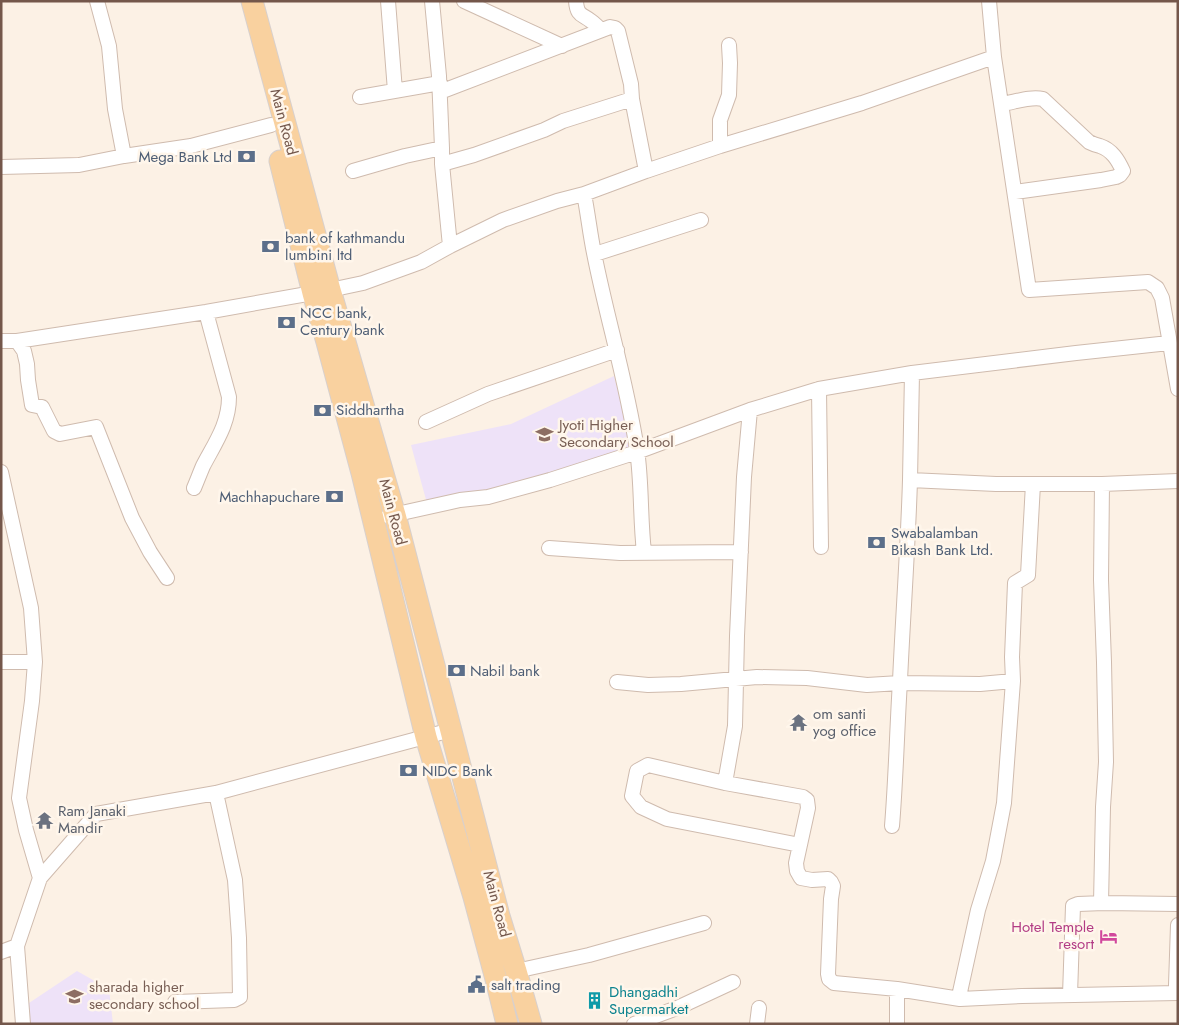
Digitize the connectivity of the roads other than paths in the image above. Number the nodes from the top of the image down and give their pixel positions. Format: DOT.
graph roads {
  1 [pos="97,1"];
  2 [pos="237,1"];
  3 [pos="252,1"];
  4 [pos="388,1"];
  5 [pos="432,1"];
  6 [pos="464,1"];
  7 [pos="576,1"];
  8 [pos="990,1"];
  9 [pos="601,30"];
  10 [pos="729,45"];
  11 [pos="562,46"];
  12 [pos="994,57"];
  13 [pos="440,88"];
  14 [pos="395,91"];
  15 [pos="360,97"];
  16 [pos="632,99"];
  17 [pos="1002,104"];
  18 [pos="271,124"];
  19 [pos="720,146"];
  20 [pos="442,148"];
  21 [pos="124,156"];
  22 [pos="442,164"];
  23 [pos="1,167"];
  24 [pos="353,170"];
  25 [pos="646,171"];
  26 [pos="1015,192"];
  27 [pos="584,194"];
  28 [pos="701,220"];
  29 [pos="450,246"];
  30 [pos="594,254"];
  31 [pos="321,292"];
  32 [pos="206,312"];
  33 [pos="1,341"];
  34 [pos="17,341"];
  35 [pos="1169,343"];
  36 [pos="617,350"];
  37 [pos="912,373"];
  38 [pos="819,388"];
  39 [pos="1178,389"];
  40 [pos="750,410"];
  41 [pos="426,422"];
  42 [pos="638,452"];
  43 [pos="1,472"];
  44 [pos="910,480"];
  45 [pos="1178,481"];
  46 [pos="1033,484"];
  47 [pos="1102,484"];
  48 [pos="194,488"];
  49 [pos="4,497"];
  50 [pos="395,515"];
  51 [pos="373,520"];
  52 [pos="821,547"];
  53 [pos="549,548"];
  54 [pos="644,552"];
  55 [pos="741,552"];
  56 [pos="167,578"];
  57 [pos="1,662"];
  58 [pos="35,662"];
  59 [pos="737,679"];
  60 [pos="1013,681"];
  61 [pos="617,682"];
  62 [pos="900,683"];
  63 [pos="451,730"];
  64 [pos="426,737"];
  65 [pos="725,783"];
  66 [pos="216,793"];
  67 [pos="892,826"];
  68 [pos="800,845"];
  69 [pos="40,878"];
  70 [pos="1101,903"];
  71 [pos="1178,904"];
  72 [pos="490,918"];
  73 [pos="704,923"];
  74 [pos="1178,924"];
  75 [pos="17,946"];
  76 [pos="1,952"];
  77 [pos="516,972"];
  78 [pos="733,982"];
  79 [pos="897,989"];
  80 [pos="1178,991"];
  81 [pos="1070,995"];
  82 [pos="960,999"];
  83 [pos="175,1002"];
  84 [pos="759,1008"];
  85 [pos="23,1024"];
  86 [pos="506,1024"];
  87 [pos="531,1024"];
  88 [pos="634,1024"];
  89 [pos="757,1024"];
  90 [pos="897,1024"];
  1 -- 21 [label="street"];
  2 -- 18 [label="main road, Main Road"];
  3 -- 31 [label="main road, Main Road"];
  4 -- 14 [label="street"];
  5 -- 13 [label="street"];
  6 -- 11 [label="street"];
  7 -- 9 [label="street"];
  8 -- 12 [label="street"];
  9 -- 11 [label="street"];
  9 -- 16 [label="street"];
  10 -- 19 [label="street"];
  11 -- 13 [label="street"];
  12 -- 17 [label="street"];
  12 -- 19 [label="street"];
  13 -- 14 [label="street"];
  13 -- 20 [label="street"];
  14 -- 15 [label="street"];
  16 -- 22 [label="street"];
  16 -- 25 [label="street"];
  17 -- 26 [label="street"];
  17 -- 26 [label="street"];
  18 -- 21 [label="street"];
  18 -- 31 [label="main road, Main Road"];
  19 -- 25 [label="street"];
  20 -- 22 [label="street"];
  20 -- 24 [label="street"];
  21 -- 23 [label="street"];
  22 -- 29 [label="street"];
  25 -- 27 [label="street"];
  26 -- 35 [label="street"];
  27 -- 29 [label="street"];
  27 -- 30 [label="street"];
  28 -- 30 [label="street"];
  29 -- 31 [label="street"];
  30 -- 36 [label="street"];
  31 -- 32 [label="street"];
  31 -- 50 [label="main road, Main Road"];
  31 -- 51 [label="main road, Main Road"];
  32 -- 34 [label="street"];
  32 -- 48 [label="street"];
  33 -- 34 [label="street"];
  34 -- 56 [label="street"];
  35 -- 37 [label="street"];
  35 -- 39 [label="street"];
  36 -- 41 [label="street"];
  36 -- 42 [label="street"];
  37 -- 38 [label="street"];
  37 -- 44 [label="street"];
  38 -- 40 [label="street"];
  38 -- 52 [label="street"];
  40 -- 42 [label="street"];
  40 -- 55 [label="street"];
  42 -- 50 [label="street"];
  42 -- 54 [label="street"];
  43 -- 49 [label="street"];
  44 -- 46 [label="street"];
  44 -- 62 [label="street"];
  45 -- 47 [label="street"];
  46 -- 47 [label="street"];
  46 -- 60 [label="street"];
  47 -- 70 [label="street"];
  49 -- 58 [label="street"];
  50 -- 51 [label="street"];
  50 -- 63 [label="main road, Main Road"];
  51 -- 64 [label="main road, Main Road"];
  53 -- 54 [label="street"];
  54 -- 55 [label="street"];
  55 -- 59 [label="street"];
  57 -- 58 [label="street"];
  58 -- 69 [label="street"];
  59 -- 61 [label="street"];
  59 -- 62 [label="street"];
  59 -- 65 [label="street"];
  60 -- 62 [label="street"];
  60 -- 82 [label="street"];
  62 -- 67 [label="street"];
  63 -- 64 [label="street"];
  63 -- 72 [label="main road, Main Road"];
  64 -- 66 [label="street"];
  64 -- 72 [label="main road, Main Road"];
  65 -- 68 [label="street"];
  65 -- 68 [label="street"];
  66 -- 69 [label="street"];
  66 -- 83 [label="street"];
  68 -- 79 [label="street"];
  69 -- 75 [label="street"];
  70 -- 71 [label="street"];
  70 -- 81 [label="street"];
  72 -- 77 [label="main road, Main Road"];
  72 -- 86 [label="main road, Main Road"];
  73 -- 77 [label="street"];
  74 -- 80 [label="street"];
  75 -- 76 [label="street"];
  75 -- 85 [label="street"];
  77 -- 87 [label="main road, Main Road"];
  78 -- 88 [label="street"];
  79 -- 82 [label="street"];
  79 -- 90 [label="street"];
  80 -- 81 [label="street"];
  81 -- 82 [label="street"];
  84 -- 89 [label="street"];
}
